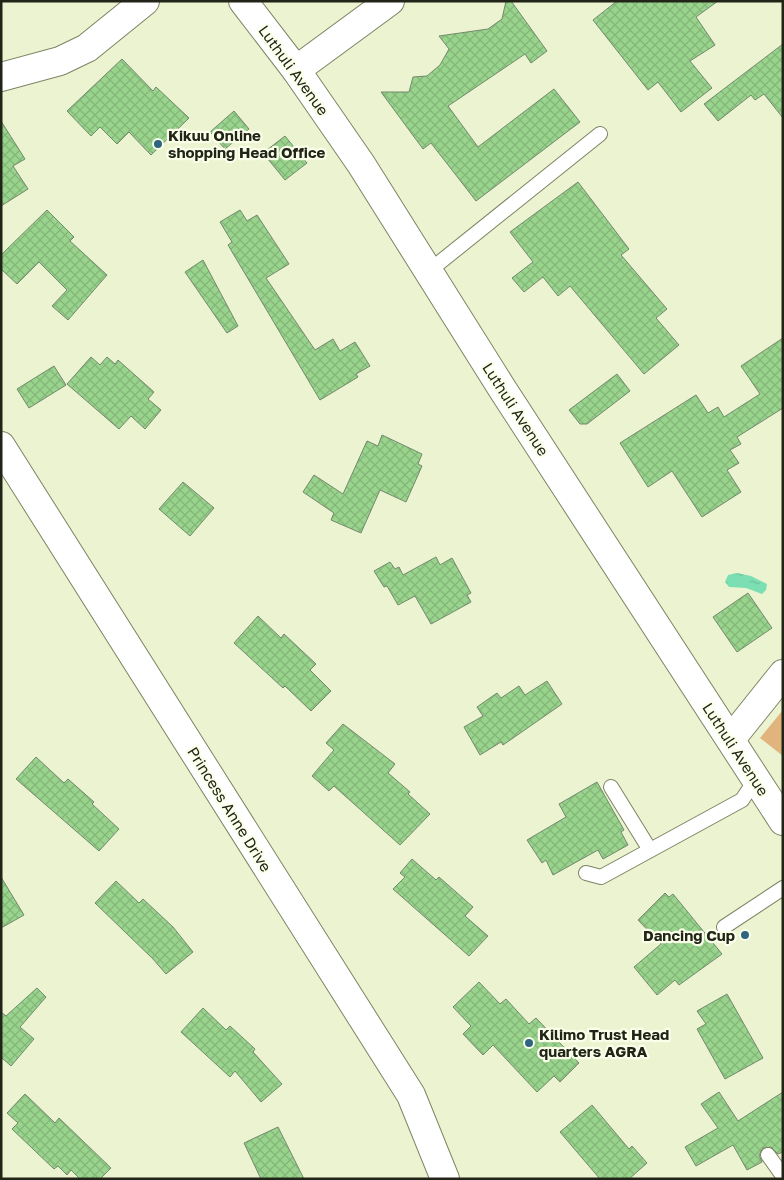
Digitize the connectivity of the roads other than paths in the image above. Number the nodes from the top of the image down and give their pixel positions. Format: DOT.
graph roads {
  1 [pos="145,1"];
  2 [pos="244,1"];
  3 [pos="390,1"];
  4 [pos="296,70"];
  5 [pos="1,77"];
  6 [pos="600,134"];
  7 [pos="429,271"];
  8 [pos="1,446"];
  9 [pos="783,674"];
  10 [pos="731,739"];
  11 [pos="756,779"];
  12 [pos="611,787"];
  13 [pos="783,821"];
  14 [pos="650,850"];
  15 [pos="586,873"];
  16 [pos="783,888"];
  17 [pos="724,928"];
  18 [pos="768,1155"];
  19 [pos="783,1176"];
  20 [pos="445,1179"];
  1 -- 5 [label="street"];
  2 -- 4 [label="street, Luthuli Avenue"];
  3 -- 4 [label="street"];
  4 -- 7 [label="street, Luthuli Avenue"];
  6 -- 7 [label="lane"];
  7 -- 10 [label="street, Luthuli Avenue"];
  8 -- 20 [label="street, Princess Anne Drive"];
  9 -- 10 [label="street"];
  10 -- 11 [label="street, Luthuli Avenue"];
  11 -- 13 [label="street, Luthuli Avenue"];
  11 -- 14 [label="lane"];
  12 -- 14 [label="lane"];
  14 -- 15 [label="lane"];
  16 -- 17 [label="lane"];
  18 -- 19 [label="lane"];
}
